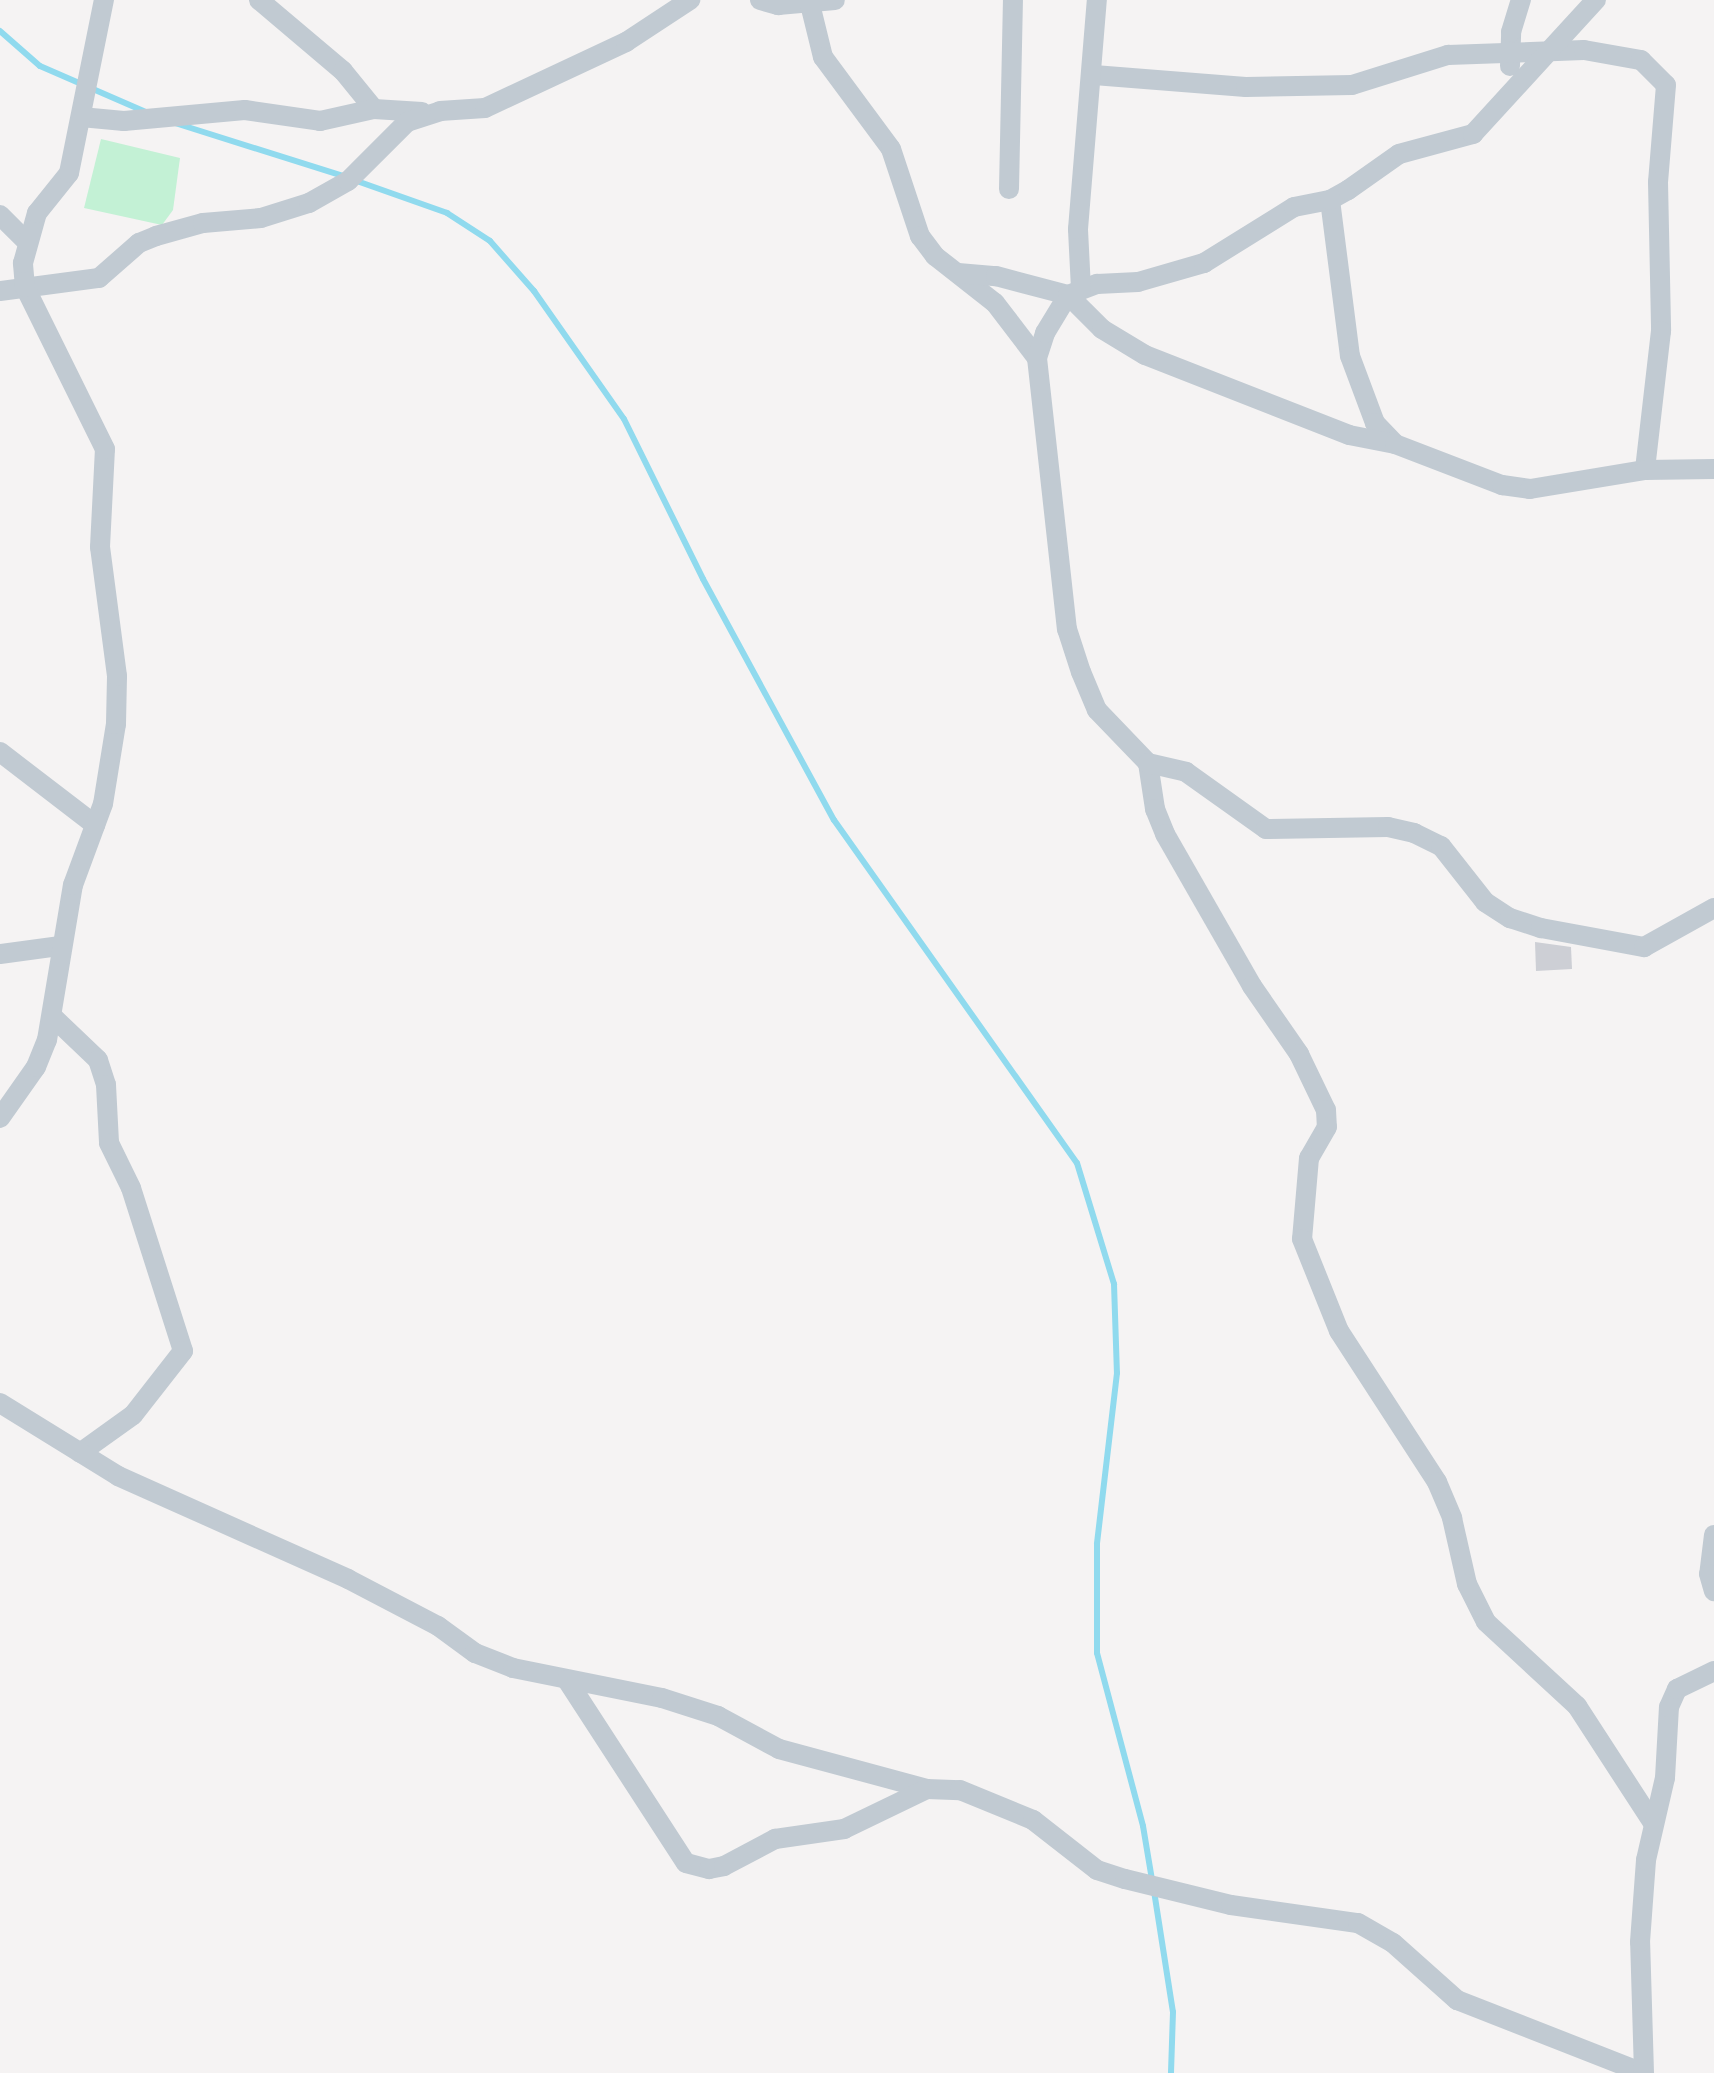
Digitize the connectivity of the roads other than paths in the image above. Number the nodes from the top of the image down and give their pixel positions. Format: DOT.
graph roads {
  1 [pos="104,0"];
  2 [pos="259,0"];
  3 [pos="690,0"];
  4 [pos="760,0"];
  5 [pos="835,0"];
  6 [pos="1013,0"];
  7 [pos="1097,0"];
  8 [pos="1521,0"];
  9 [pos="1596,0"];
  10 [pos="810,2"];
  11 [pos="1551,50"];
  12 [pos="1509,56"];
  13 [pos="1094,75"];
  14 [pos="1510,91"];
  15 [pos="374,109"];
  16 [pos="440,111"];
  17 [pos="81,117"];
  18 [pos="1009,189"];
  19 [pos="1330,200"];
  20 [pos="0,215"];
  21 [pos="25,240"];
  22 [pos="958,273"];
  23 [pos="25,287"];
  24 [pos="0,291"];
  25 [pos="1075,292"];
  26 [pos="1037,358"];
  27 [pos="1395,444"];
  28 [pos="1714,469"];
  29 [pos="1645,470"];
  30 [pos="0,752"];
  31 [pos="1148,763"];
  32 [pos="95,825"];
  33 [pos="1714,908"];
  34 [pos="60,946"];
  35 [pos="0,954"];
  36 [pos="53,1017"];
  37 [pos="0,1118"];
  38 [pos="0,1403"];
  39 [pos="80,1453"];
  40 [pos="1714,1535"];
  41 [pos="1714,1591"];
  42 [pos="1714,1671"];
  43 [pos="567,1680"];
  44 [pos="927,1789"];
  45 [pos="1653,1823"];
  46 [pos="1644,2073"];
  1 -- 17 [label="street"];
  2 -- 15 [label="street"];
  3 -- 16 [label="street"];
  4 -- 10 [label="street"];
  5 -- 10 [label="street"];
  6 -- 18 [label="street"];
  7 -- 13 [label="street"];
  8 -- 12 [label="street"];
  9 -- 11 [label="street"];
  10 -- 22 [label="street"];
  11 -- 12 [label="street"];
  11 -- 14 [label="street"];
  11 -- 29 [label="street"];
  12 -- 13 [label="street"];
  12 -- 14 [label="street"];
  13 -- 25 [label="street"];
  14 -- 19 [label="street"];
  15 -- 16 [label="street"];
  15 -- 17 [label="street"];
  16 -- 23 [label="street"];
  17 -- 21 [label="street"];
  19 -- 25 [label="street"];
  19 -- 27 [label="street"];
  20 -- 21 [label="street"];
  21 -- 23 [label="street"];
  22 -- 25 [label="street"];
  22 -- 26 [label="street"];
  23 -- 24 [label="street"];
  23 -- 32 [label="street"];
  25 -- 26 [label="street"];
  25 -- 27 [label="street"];
  26 -- 31 [label="street"];
  27 -- 29 [label="street"];
  28 -- 29 [label="street"];
  30 -- 32 [label="street"];
  31 -- 33 [label="street"];
  31 -- 45 [label="street"];
  32 -- 34 [label="street"];
  34 -- 35 [label="street"];
  34 -- 36 [label="street"];
  36 -- 37 [label="street"];
  36 -- 39 [label="street"];
  38 -- 39 [label="street"];
  39 -- 43 [label="street"];
  40 -- 41 [label="street"];
  42 -- 45 [label="street"];
  43 -- 44 [label="street"];
  43 -- 44 [label="street"];
  44 -- 46 [label="street"];
  45 -- 46 [label="street"];
}
